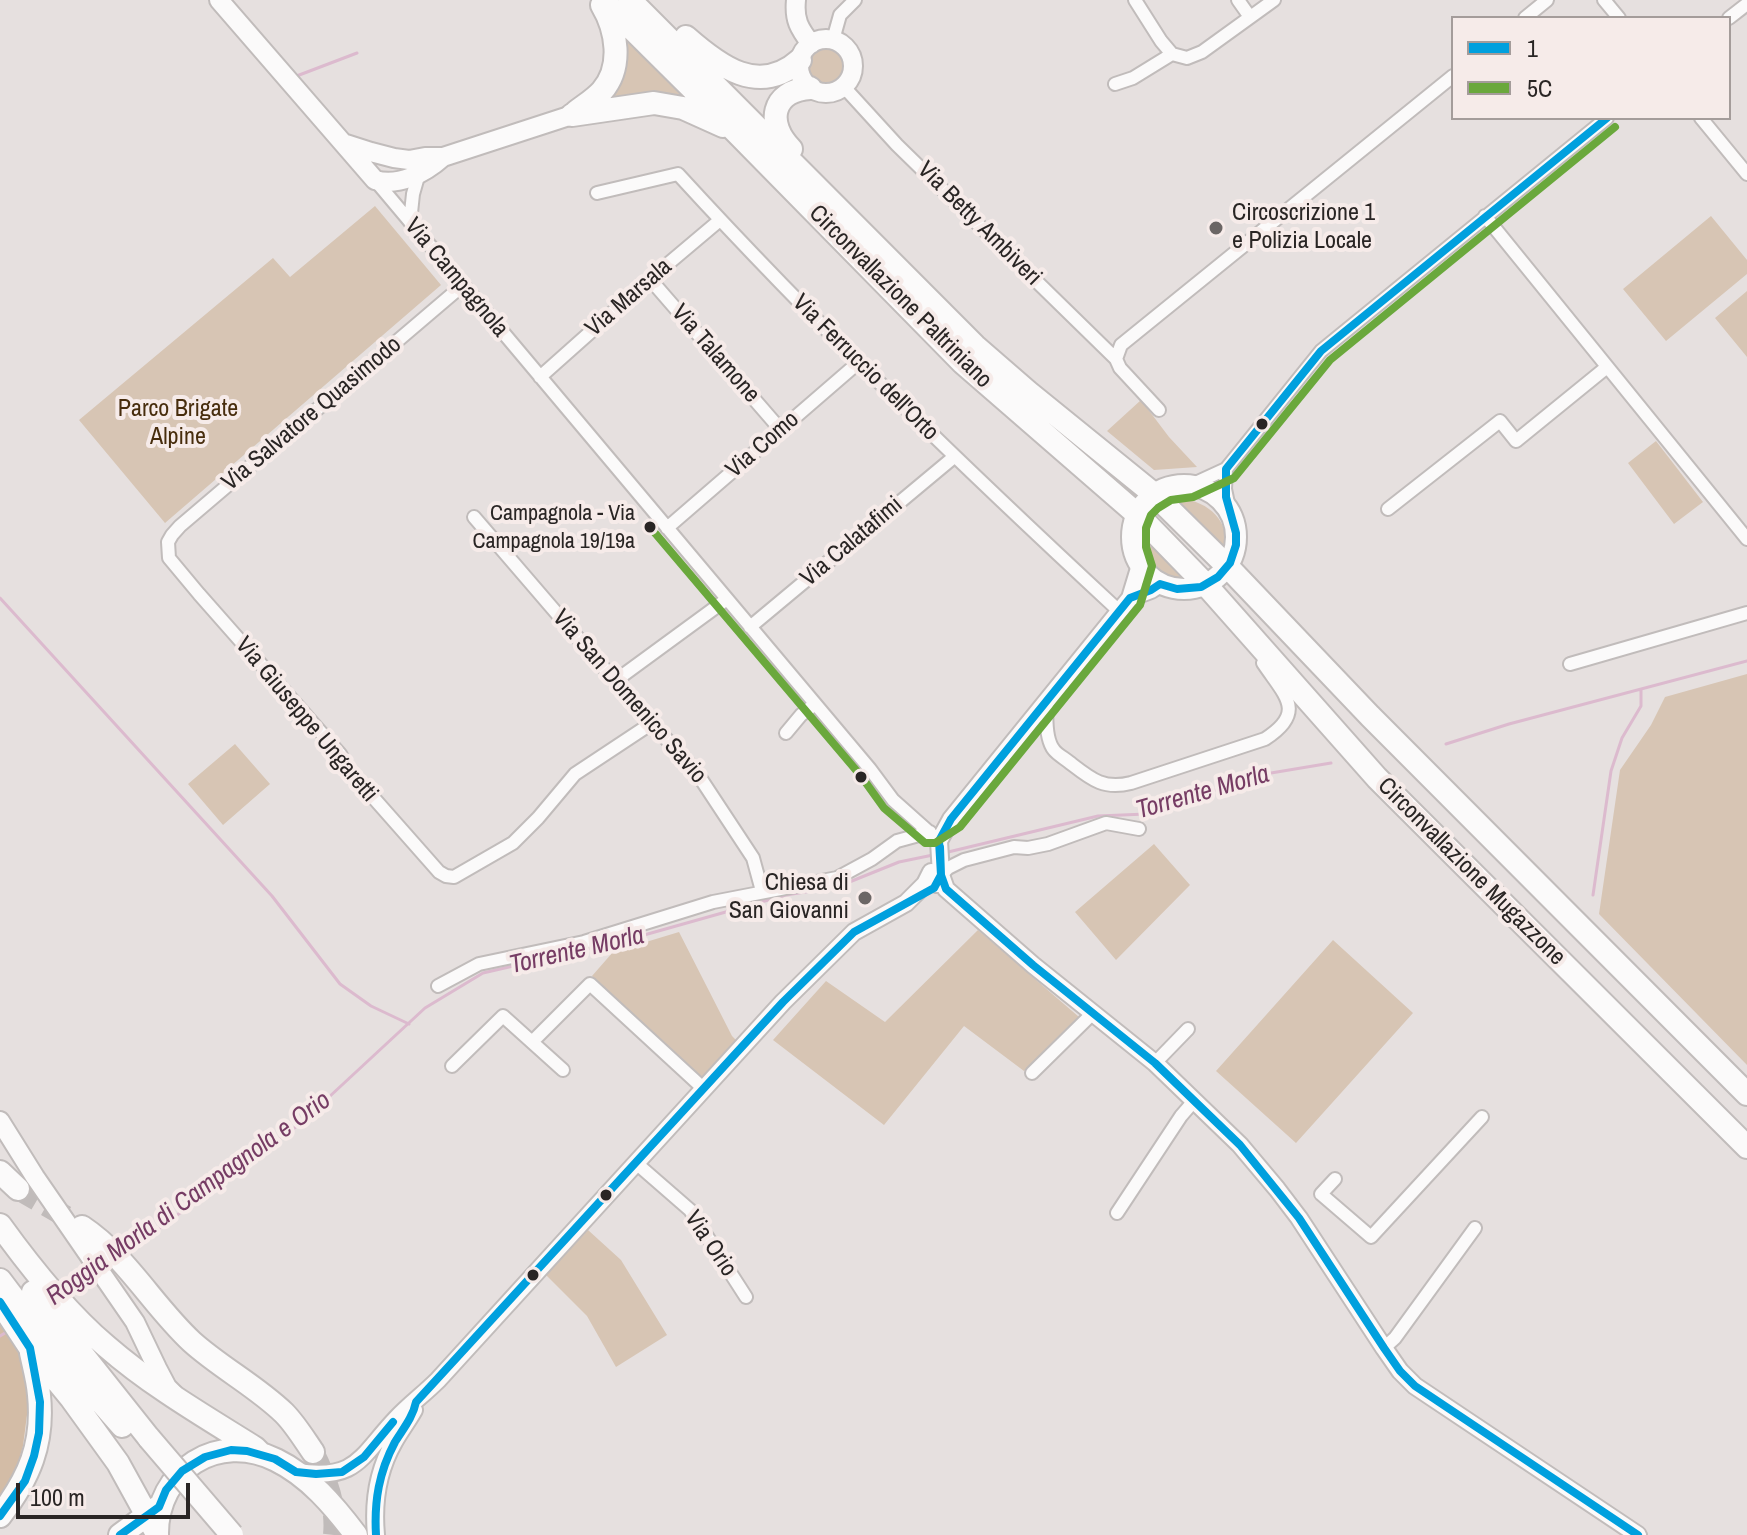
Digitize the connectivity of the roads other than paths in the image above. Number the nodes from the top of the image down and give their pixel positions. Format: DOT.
graph roads {
  1 [pos="219,0"];
  2 [pos="601,0"];
  3 [pos="630,0"];
  4 [pos="640,0"];
  5 [pos="796,0"];
  6 [pos="855,0"];
  7 [pos="1135,0"];
  8 [pos="1238,0"];
  9 [pos="1274,0"];
  10 [pos="1547,0"];
  11 [pos="1604,0"];
  12 [pos="1747,4"];
  13 [pos="1527,16"];
  14 [pos="1617,16"];
  15 [pos="1731,16"];
  16 [pos="1250,17"];
  17 [pos="833,40"];
  18 [pos="806,52"];
  19 [pos="1172,54"];
  20 [pos="1451,78"];
  21 [pos="1115,84"];
  22 [pos="844,87"];
  23 [pos="810,88"];
  24 [pos="572,115"];
  25 [pos="1605,120"];
  26 [pos="1703,120"];
  27 [pos="735,131"];
  28 [pos="343,143"];
  29 [pos="414,166"];
  30 [pos="1747,174"];
  31 [pos="375,180"];
  32 [pos="597,193"];
  33 [pos="1485,216"];
  34 [pos="720,220"];
  35 [pos="410,222"];
  36 [pos="650,279"];
  37 [pos="463,285"];
  38 [pos="953,324"];
  39 [pos="1116,359"];
  40 [pos="859,362"];
  41 [pos="1607,367"];
  42 [pos="540,377"];
  43 [pos="1159,410"];
  44 [pos="780,429"];
  45 [pos="954,457"];
  46 [pos="1226,469"];
  47 [pos="1189,486"];
  48 [pos="1155,495"];
  49 [pos="1388,509"];
  50 [pos="1230,513"];
  51 [pos="1138,515"];
  52 [pos="474,517"];
  53 [pos="667,528"];
  54 [pos="1747,539"];
  55 [pos="168,547"];
  56 [pos="1140,565"];
  57 [pos="1227,566"];
  58 [pos="1160,584"];
  59 [pos="1206,585"];
  60 [pos="1130,598"];
  61 [pos="727,599"];
  62 [pos="1119,611"];
  63 [pos="1747,613"];
  64 [pos="1240,622"];
  65 [pos="750,627"];
  66 [pos="1570,664"];
  67 [pos="615,681"];
  68 [pos="1047,700"];
  69 [pos="815,704"];
  70 [pos="652,723"];
  71 [pos="786,733"];
  72 [pos="1139,829"];
  73 [pos="935,840"];
  74 [pos="936,872"];
  75 [pos="762,891"];
  76 [pos="438,986"];
  77 [pos="1093,1013"];
  78 [pos="1188,1029"];
  79 [pos="532,1042"];
  80 [pos="1155,1063"];
  81 [pos="452,1066"];
  82 [pos="563,1070"];
  83 [pos="1032,1073"];
  84 [pos="704,1089"];
  85 [pos="1747,1094"];
  86 [pos="1194,1101"];
  87 [pos="1482,1117"];
  88 [pos="0,1121"];
  89 [pos="1747,1147"];
  90 [pos="636,1163"];
  91 [pos="0,1172"];
  92 [pos="1335,1179"];
  93 [pos="18,1189"];
  94 [pos="1117,1213"];
  95 [pos="0,1225"];
  96 [pos="1475,1228"];
  97 [pos="91,1240"];
  98 [pos="0,1244"];
  99 [pos="0,1280"];
  100 [pos="746,1297"];
  101 [pos="20,1298"];
  102 [pos="44,1330"];
  103 [pos="1384,1348"];
  104 [pos="416,1402"];
  105 [pos="183,1405"];
  106 [pos="144,1442"];
  107 [pos="313,1452"];
  108 [pos="261,1454"];
  109 [pos="296,1472"];
  110 [pos="0,1516"];
  111 [pos="155,1522"];
  112 [pos="120,1535"];
  113 [pos="214,1535"];
  114 [pos="232,1535"];
  115 [pos="356,1535"];
  116 [pos="376,1535"];
  117 [pos="1638,1535"];
  1 -- 28 [label="main road, Via Campagnola"];
  2 -- 24 [label="highway"];
  2 -- 27 [label="highway, Circonvallazione Paltriniano"];
  3 -- 38 [label="highway, Circonvallazione Paltriniano"];
  4 -- 18 [label="highway"];
  5 -- 18 [label="main road"];
  6 -- 17 [label="street"];
  7 -- 19 [label="street"];
  8 -- 16 [label="street"];
  9 -- 16 [label="street"];
  10 -- 13 [label="street"];
  11 -- 14 [label="street"];
  12 -- 15 [label="street"];
  16 -- 19 [label="street"];
  17 -- 18 [label="main road"];
  17 -- 22 [label="main road"];
  18 -- 23 [label="main road"];
  19 -- 21 [label="street"];
  20 -- 39 [label="street"];
  22 -- 23 [label="main road"];
  22 -- 39 [label="street, Via Betty Ambiveri"];
  23 -- 38 [label="highway"];
  24 -- 27 [label="highway"];
  24 -- 29 [label="main road"];
  25 -- 33 [label="street"];
  26 -- 30 [label="street"];
  27 -- 51 [label="highway, Circonvallazione Paltriniano"];
  28 -- 29 [label="main road"];
  28 -- 31 [label="main road, Via Campagnola"];
  29 -- 31 [label="main road"];
  29 -- 35 [label="street"];
  31 -- 35 [label="street, Via Campagnola"];
  32 -- 34 [label="street, Via Ferruccio dell'Orto"];
  33 -- 41 [label="street"];
  33 -- 46 [label="street"];
  34 -- 36 [label="street, Via Marsala"];
  34 -- 40 [label="street, Via Ferruccio dell'Orto"];
  35 -- 37 [label="street, Via Campagnola"];
  36 -- 42 [label="street, Via Marsala"];
  36 -- 44 [label="street, Via Talamone"];
  37 -- 42 [label="street, Via Campagnola"];
  37 -- 55 [label="street, Via Salvatore Quasimodo"];
  38 -- 48 [label="highway, Circonvallazione Paltriniano"];
  39 -- 43 [label="street, Via Betty Ambiveri"];
  40 -- 44 [label="street, Via Como"];
  40 -- 45 [label="street, Via Ferruccio dell'Orto"];
  41 -- 49 [label="street"];
  41 -- 54 [label="street"];
  42 -- 53 [label="street, Via Campagnola"];
  44 -- 53 [label="street, Via Como"];
  45 -- 62 [label="street, Via Ferruccio dell'Orto"];
  45 -- 65 [label="street, Via Calatafimi"];
  46 -- 47 [label="street"];
  46 -- 50 [label="street"];
  47 -- 48 [label="main road"];
  47 -- 50 [label="main road"];
  48 -- 51 [label="main road"];
  48 -- 57 [label="highway, Circonvallazione Paltriniano"];
  50 -- 57 [label="main road"];
  51 -- 56 [label="main road"];
  51 -- 59 [label="highway, Circonvallazione Paltriniano"];
  52 -- 67 [label="street, Via San Domenico Savio"];
  53 -- 61 [label="street, Via Campagnola"];
  55 -- 70 [label="street, Via Giuseppe Ungaretti"];
  56 -- 58 [label="main road"];
  56 -- 60 [label="street"];
  57 -- 59 [label="main road"];
  57 -- 85 [label="highway, Circonvallazione Mugazzone"];
  58 -- 59 [label="main road"];
  58 -- 60 [label="street"];
  59 -- 64 [label="highway, Circonvallazione Mugazzone"];
  60 -- 62 [label="street"];
  61 -- 65 [label="street, Via Campagnola"];
  61 -- 67 [label="street"];
  62 -- 68 [label="street"];
  63 -- 66 [label="street"];
  64 -- 68 [label="street"];
  64 -- 89 [label="highway, Circonvallazione Mugazzone"];
  65 -- 69 [label="street, Via Campagnola"];
  67 -- 70 [label="street, Via San Domenico Savio"];
  68 -- 73 [label="street"];
  69 -- 71 [label="street"];
  69 -- 73 [label="street, Via Campagnola"];
  70 -- 75 [label="street, Via San Domenico Savio"];
  72 -- 74 [label="street"];
  73 -- 74 [label="street"];
  73 -- 75 [label="street"];
  74 -- 77 [label="street"];
  74 -- 84 [label="street"];
  75 -- 76 [label="street"];
  77 -- 80 [label="street"];
  77 -- 83 [label="street"];
  78 -- 80 [label="street"];
  79 -- 81 [label="street"];
  79 -- 82 [label="street"];
  79 -- 84 [label="street"];
  80 -- 86 [label="street"];
  84 -- 90 [label="street"];
  86 -- 94 [label="street"];
  86 -- 103 [label="street"];
  87 -- 92 [label="street"];
  88 -- 97 [label="main road"];
  90 -- 100 [label="street, Via Orio"];
  90 -- 104 [label="street"];
  91 -- 93 [label="highway"];
  95 -- 101 [label="highway"];
  96 -- 103 [label="street"];
  97 -- 105 [label="main road"];
  97 -- 107 [label="highway"];
  98 -- 101 [label="highway"];
  99 -- 101 [label="highway"];
  101 -- 102 [label="highway"];
  101 -- 102 [label="highway"];
  102 -- 105 [label="highway"];
  102 -- 106 [label="highway"];
  102 -- 110 [label="highway"];
  102 -- 111 [label="highway"];
  103 -- 117 [label="street"];
  104 -- 109 [label="street"];
  104 -- 116 [label="street"];
  105 -- 108 [label="highway"];
  106 -- 113 [label="highway"];
  106 -- 114 [label="highway, bridge"];
  108 -- 109 [label="highway"];
  108 -- 111 [label="highway"];
  109 -- 115 [label="highway"];
  111 -- 112 [label="highway"];
}
